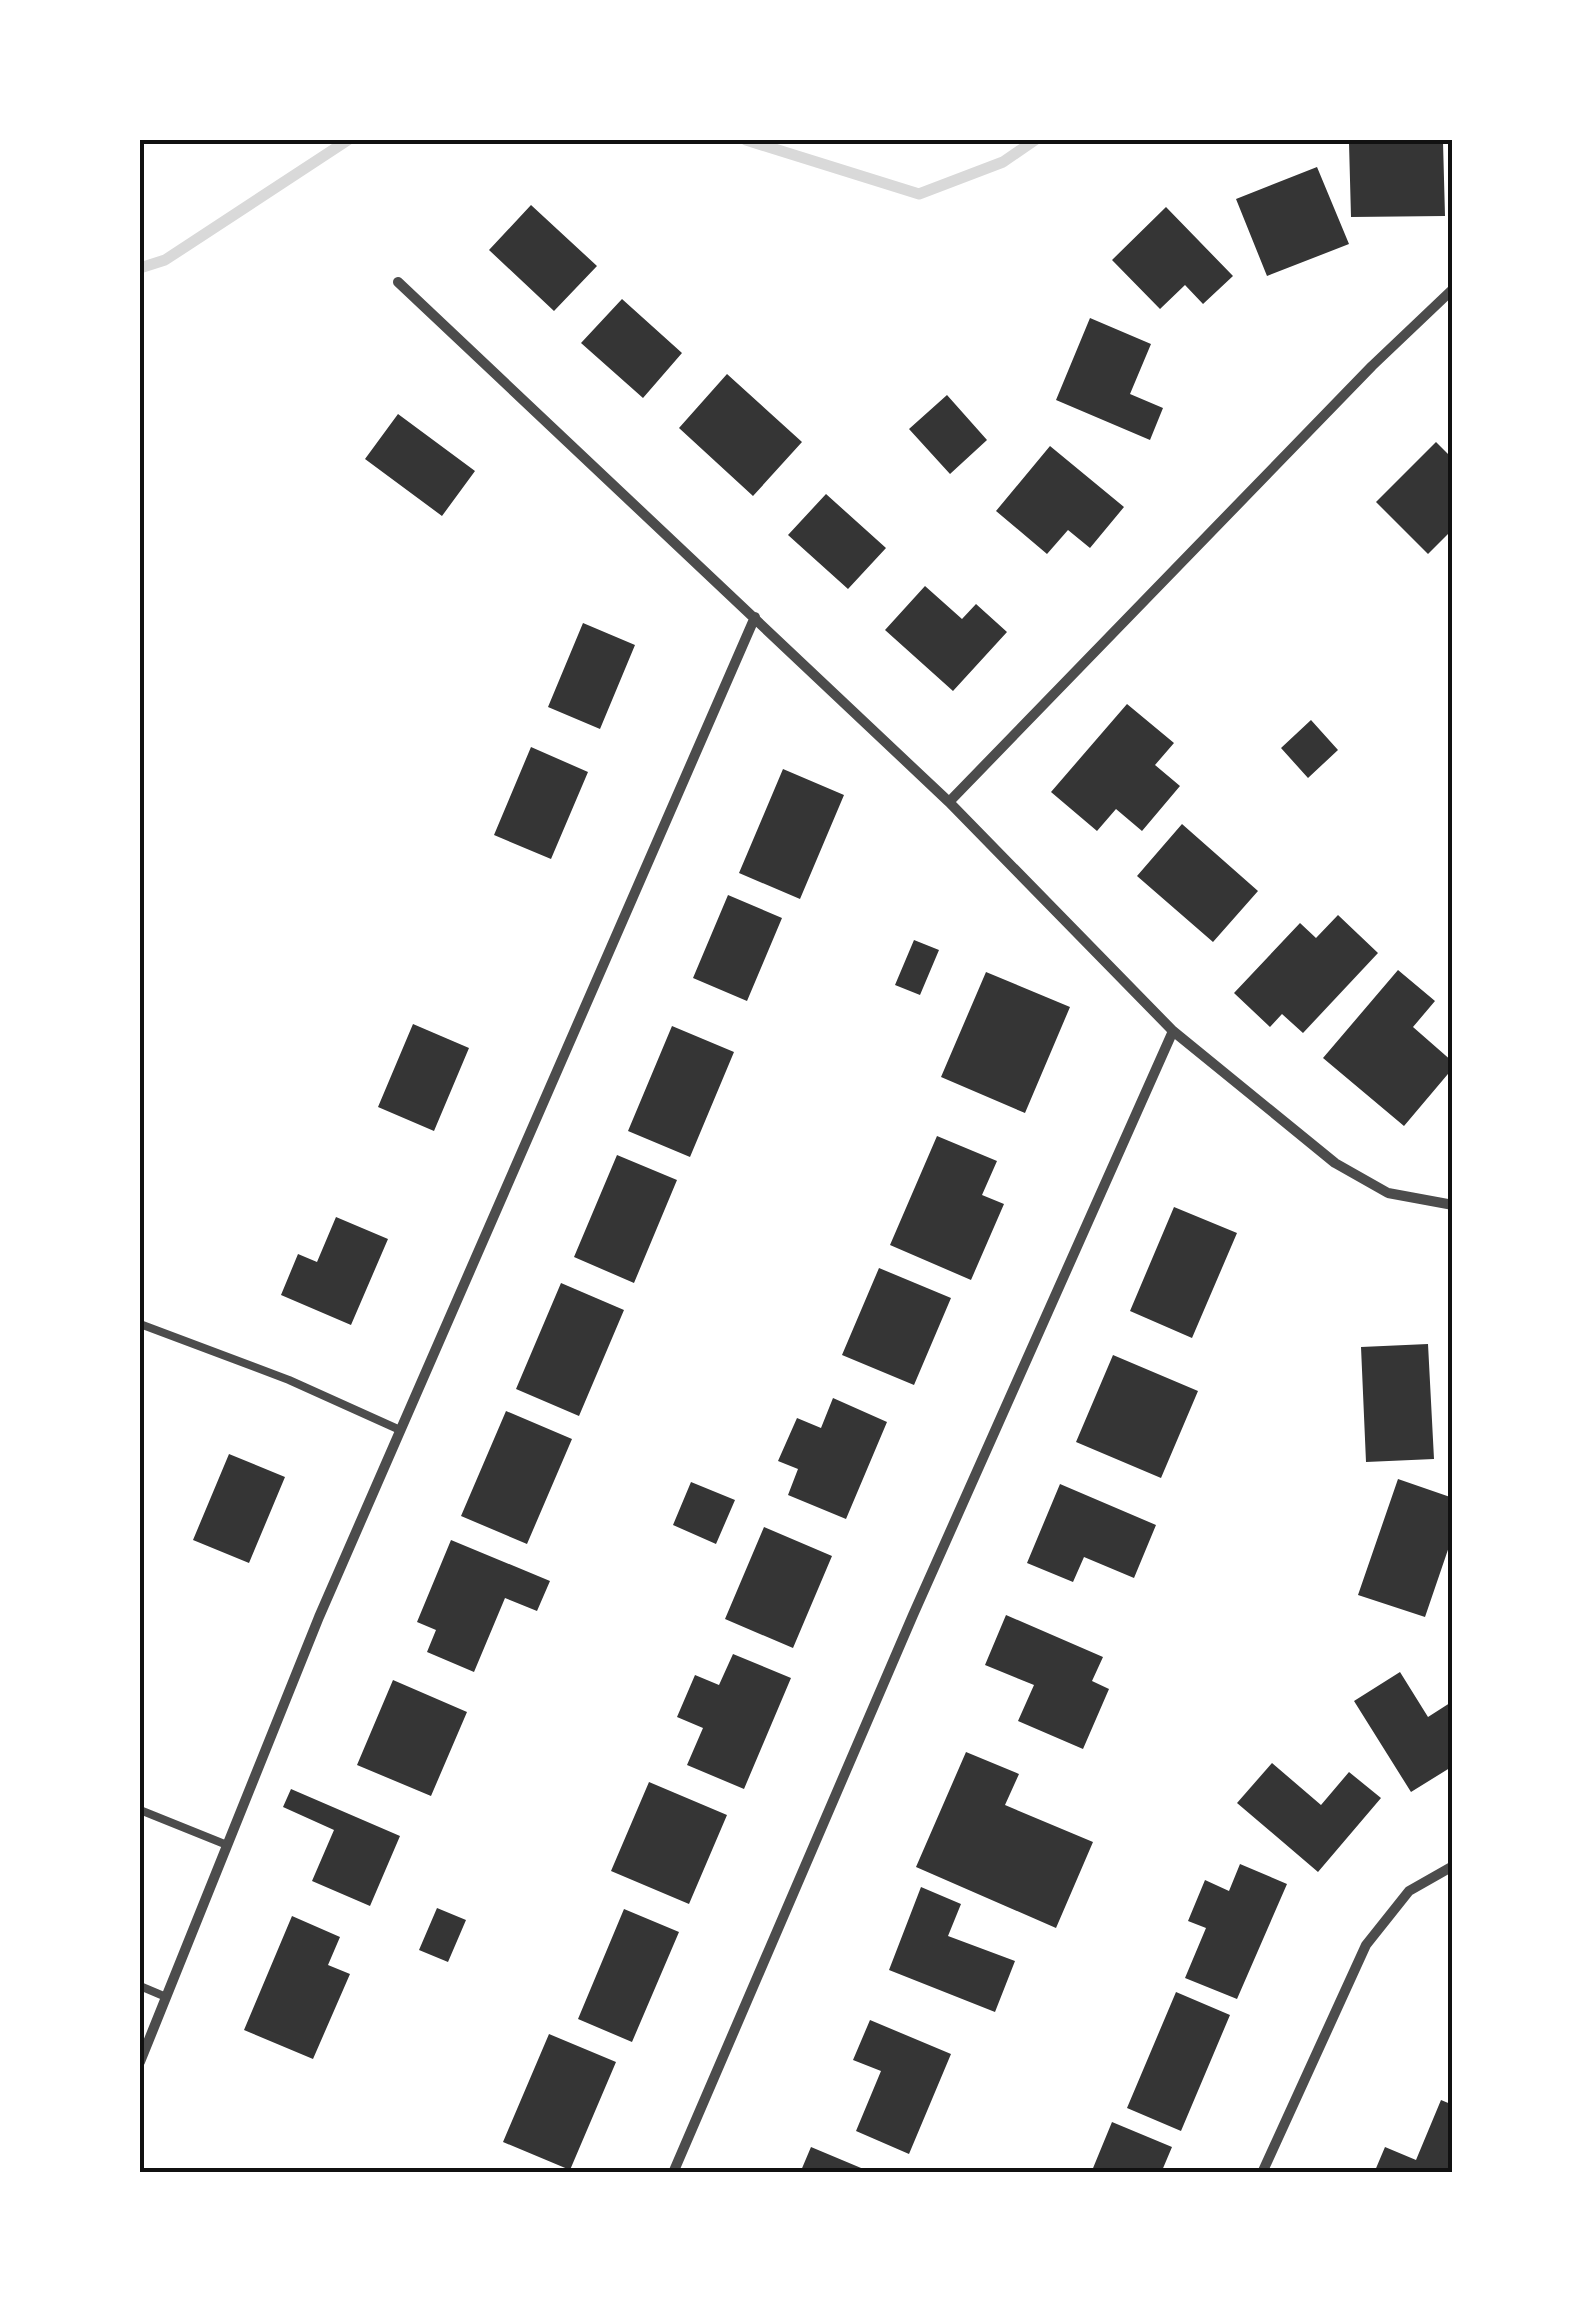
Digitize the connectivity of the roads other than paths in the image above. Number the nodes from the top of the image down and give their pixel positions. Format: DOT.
graph roads {
  1 [pos="398,282"];
  2 [pos="1453,289"];
  3 [pos="755,617"];
  4 [pos="949,802"];
  5 [pos="1172,1031"];
  6 [pos="1453,1205"];
  7 [pos="140,1324"];
  8 [pos="400,1430"];
  9 [pos="140,1810"];
  10 [pos="227,1845"];
  11 [pos="1453,1866"];
  12 [pos="140,1986"];
  13 [pos="166,1996"];
  14 [pos="140,2062"];
  15 [pos="673,2173"];
  16 [pos="1262,2173"];
  1 -- 3 [label="street"];
  2 -- 4 [label="street"];
  3 -- 4 [label="street"];
  3 -- 8 [label="street"];
  4 -- 5 [label="street"];
  5 -- 6 [label="street"];
  5 -- 15 [label="street"];
  7 -- 8 [label="lane"];
  8 -- 10 [label="street"];
  9 -- 10 [label="lane"];
  10 -- 13 [label="street"];
  11 -- 16 [label="street"];
  12 -- 13 [label="lane"];
  13 -- 14 [label="street"];
}
